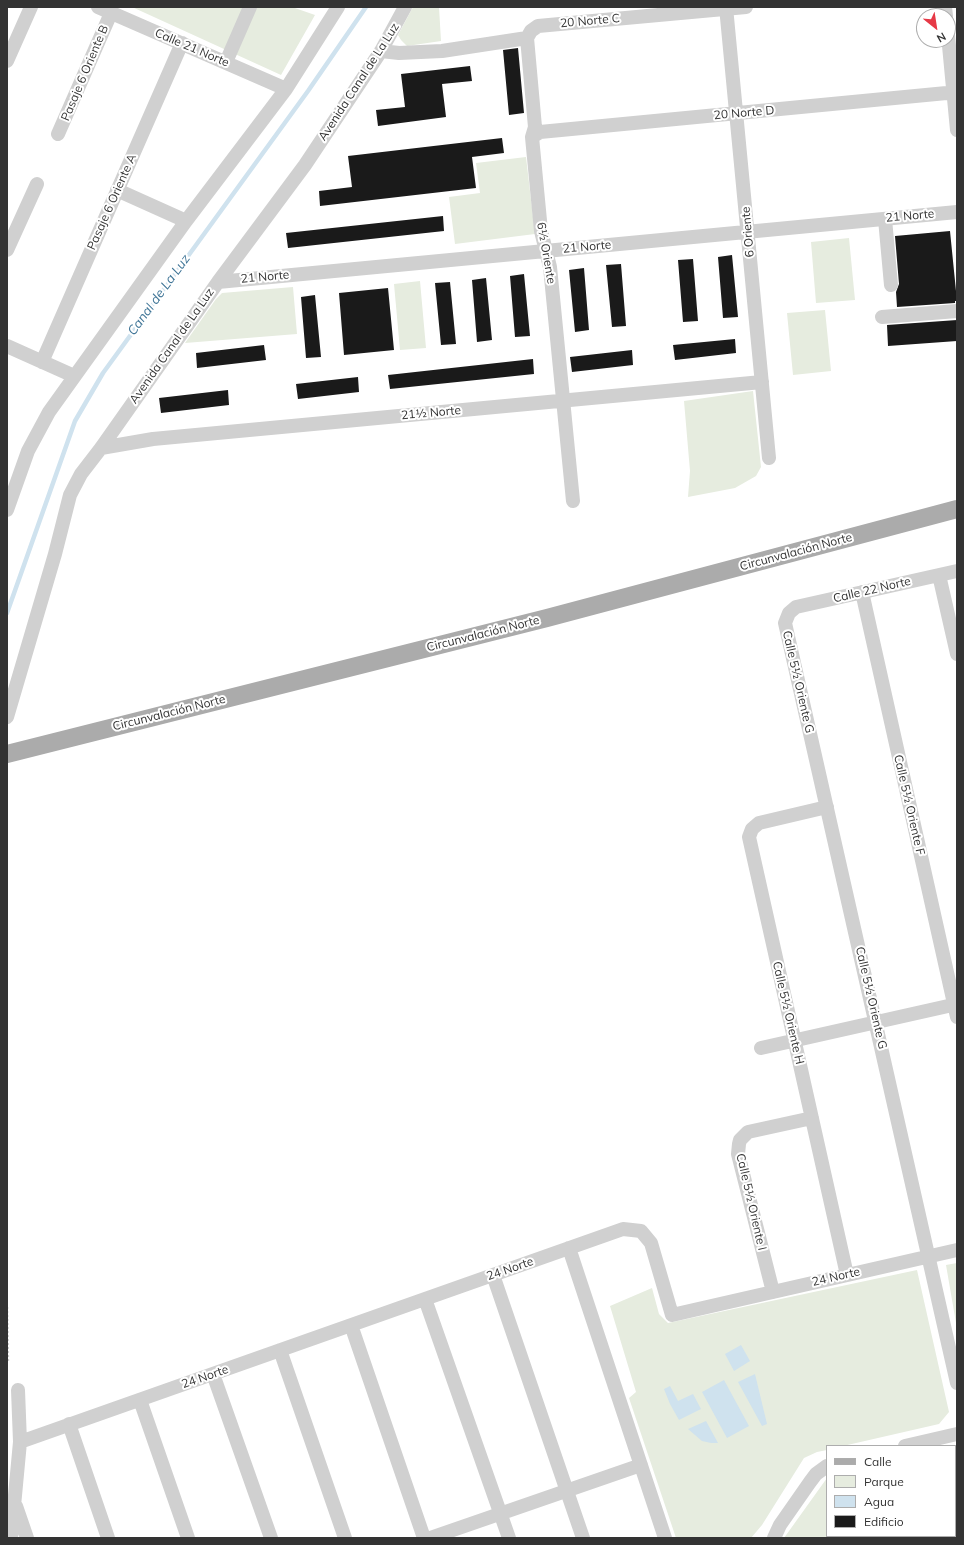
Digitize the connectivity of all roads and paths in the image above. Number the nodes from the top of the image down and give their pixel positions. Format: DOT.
graph roads {
  1 [pos="31,7"];
  2 [pos="98,7"];
  3 [pos="250,7"];
  4 [pos="338,7"];
  5 [pos="405,7"];
  6 [pos="746,7"];
  7 [pos="726,8"];
  8 [pos="111,13"];
  9 [pos="618,13"];
  10 [pos="529,34"];
  11 [pos="182,43"];
  12 [pos="950,48"];
  13 [pos="381,51"];
  14 [pos="7,61"];
  15 [pos="226,62"];
  16 [pos="286,89"];
  17 [pos="955,92"];
  18 [pos="736,114"];
  19 [pos="957,130"];
  20 [pos="58,134"];
  21 [pos="532,137"];
  22 [pos="37,184"];
  23 [pos="117,190"];
  24 [pos="957,212"];
  25 [pos="885,218"];
  26 [pos="186,221"];
  27 [pos="748,231"];
  28 [pos="7,250"];
  29 [pos="546,251"];
  30 [pos="218,282"];
  31 [pos="891,285"];
  32 [pos="957,311"];
  33 [pos="882,317"];
  34 [pos="7,346"];
  35 [pos="42,362"];
  36 [pos="74,376"];
  37 [pos="762,382"];
  38 [pos="563,401"];
  39 [pos="101,448"];
  40 [pos="769,458"];
  41 [pos="573,501"];
  42 [pos="957,509"];
  43 [pos="7,510"];
  44 [pos="957,571"];
  45 [pos="939,575"];
  46 [pos="862,592"];
  47 [pos="789,613"];
  48 [pos="957,654"];
  49 [pos="7,718"];
  50 [pos="7,754"];
  51 [pos="827,807"];
  52 [pos="956,1008"];
  53 [pos="876,1022"];
  54 [pos="794,1040"];
  55 [pos="761,1048"];
  56 [pos="812,1118"];
  57 [pos="570,1248"];
  58 [pos="957,1250"];
  59 [pos="928,1256"];
  60 [pos="493,1275"];
  61 [pos="847,1275"];
  62 [pos="773,1292"];
  63 [pos="425,1299"];
  64 [pos="7,1307"];
  65 [pos="351,1325"];
  66 [pos="280,1350"];
  67 [pos="8,1363"];
  68 [pos="213,1374"];
  69 [pos="957,1383"];
  70 [pos="18,1390"];
  71 [pos="140,1400"];
  72 [pos="69,1424"];
  73 [pos="957,1434"];
  74 [pos="20,1442"];
  75 [pos="909,1445"];
  76 [pos="641,1465"];
  77 [pos="826,1467"];
  78 [pos="568,1491"];
  79 [pos="14,1501"];
  80 [pos="501,1514"];
  81 [pos="11,1538"];
  82 [pos="27,1538"];
  83 [pos="108,1538"];
  84 [pos="188,1538"];
  85 [pos="271,1538"];
  86 [pos="345,1538"];
  87 [pos="424,1538"];
  88 [pos="430,1538"];
  89 [pos="510,1538"];
  90 [pos="584,1538"];
  91 [pos="665,1538"];
  92 [pos="774,1538"];
  1 -- 14 [label="street"];
  2 -- 8 [label="street, Calle 21 Norte"];
  3 -- 15 [label="street"];
  4 -- 16 [label="street"];
  5 -- 13 [label="street, Avenida Canal de La Luz"];
  6 -- 7 [label="street, 20 Norte C"];
  7 -- 9 [label="street, 20 Norte C"];
  7 -- 18 [label="street, 6 Oriente"];
  8 -- 11 [label="street, Calle 21 Norte"];
  8 -- 20 [label="street, Pasaje 6 Oriente B"];
  9 -- 10 [label="street, 20 Norte C"];
  10 -- 13 [label="street, 20 Norte C"];
  10 -- 21 [label="street, 6½ Oriente"];
  11 -- 15 [label="street, Calle 21 Norte"];
  11 -- 23 [label="street, Pasaje 6 Oriente A"];
  12 -- 17 [label="street"];
  13 -- 30 [label="street, Avenida Canal de La Luz"];
  15 -- 16 [label="street, Calle 21 Norte"];
  16 -- 26 [label="street"];
  17 -- 18 [label="street, 20 Norte D"];
  17 -- 19 [label="street"];
  18 -- 21 [label="street, 20 Norte D"];
  18 -- 27 [label="street, 6 Oriente"];
  21 -- 29 [label="street, 6½ Oriente"];
  22 -- 28 [label="street"];
  23 -- 26 [label="street"];
  23 -- 35 [label="street, Pasaje 6 Oriente A"];
  24 -- 25 [label="street, 21 Norte"];
  25 -- 27 [label="street, 21 Norte"];
  25 -- 31 [label="street"];
  26 -- 36 [label="street"];
  27 -- 29 [label="street, 21 Norte"];
  27 -- 37 [label="street, 6 Oriente"];
  29 -- 30 [label="street, 21 Norte"];
  29 -- 38 [label="street, 6½ Oriente"];
  30 -- 39 [label="street, Avenida Canal de La Luz"];
  32 -- 33 [label="street"];
  34 -- 35 [label="street"];
  35 -- 36 [label="street"];
  36 -- 43 [label="street"];
  37 -- 38 [label="street, 21½ Norte"];
  37 -- 40 [label="street, 6 Oriente"];
  38 -- 39 [label="street, 21½ Norte"];
  38 -- 41 [label="street, 6½ Oriente"];
  39 -- 49 [label="street, Avenida Canal de La Luz"];
  42 -- 50 [label="main road, Circunvalación Norte"];
  44 -- 45 [label="street, Calle 22 Norte"];
  45 -- 46 [label="street, Calle 22 Norte"];
  45 -- 48 [label="street"];
  46 -- 47 [label="street, Calle 22 Norte"];
  46 -- 52 [label="street, Calle 5½ Oriente F"];
  47 -- 51 [label="street, Calle 5½ Oriente G"];
  51 -- 53 [label="street, Calle 5½ Oriente G"];
  51 -- 54 [label="street, Calle 5½ Oriente H"];
  52 -- 53 [label="street"];
  53 -- 54 [label="street"];
  53 -- 59 [label="street, Calle 5½ Oriente G"];
  54 -- 55 [label="street"];
  54 -- 56 [label="street, Calle 5½ Oriente H"];
  56 -- 61 [label="street, Calle 5½ Oriente H"];
  56 -- 62 [label="street, Calle 5½ Oriente I"];
  57 -- 60 [label="street, 24 Norte"];
  57 -- 62 [label="street, 24 Norte"];
  57 -- 76 [label="street"];
  58 -- 59 [label="street, 24 Norte"];
  59 -- 61 [label="street, 24 Norte"];
  59 -- 69 [label="street, Calle 5½ Oriente G"];
  60 -- 63 [label="street, 24 Norte"];
  60 -- 78 [label="street"];
  61 -- 62 [label="street, 24 Norte"];
  63 -- 65 [label="street, 24 Norte"];
  63 -- 80 [label="street"];
  64 -- 67 [label="path"];
  65 -- 66 [label="street, 24 Norte"];
  65 -- 87 [label="street"];
  66 -- 68 [label="street, 24 Norte"];
  66 -- 86 [label="street"];
  68 -- 71 [label="street, 24 Norte"];
  68 -- 85 [label="street"];
  70 -- 74 [label="street"];
  71 -- 72 [label="street, 24 Norte"];
  71 -- 84 [label="street"];
  72 -- 74 [label="street, 24 Norte"];
  72 -- 83 [label="street"];
  73 -- 75 [label="street"];
  74 -- 79 [label="street"];
  76 -- 78 [label="street"];
  76 -- 91 [label="street"];
  77 -- 92 [label="street"];
  78 -- 80 [label="street"];
  78 -- 90 [label="street"];
  79 -- 81 [label="street"];
  79 -- 82 [label="street"];
  80 -- 88 [label="street"];
  80 -- 89 [label="street"];
}
